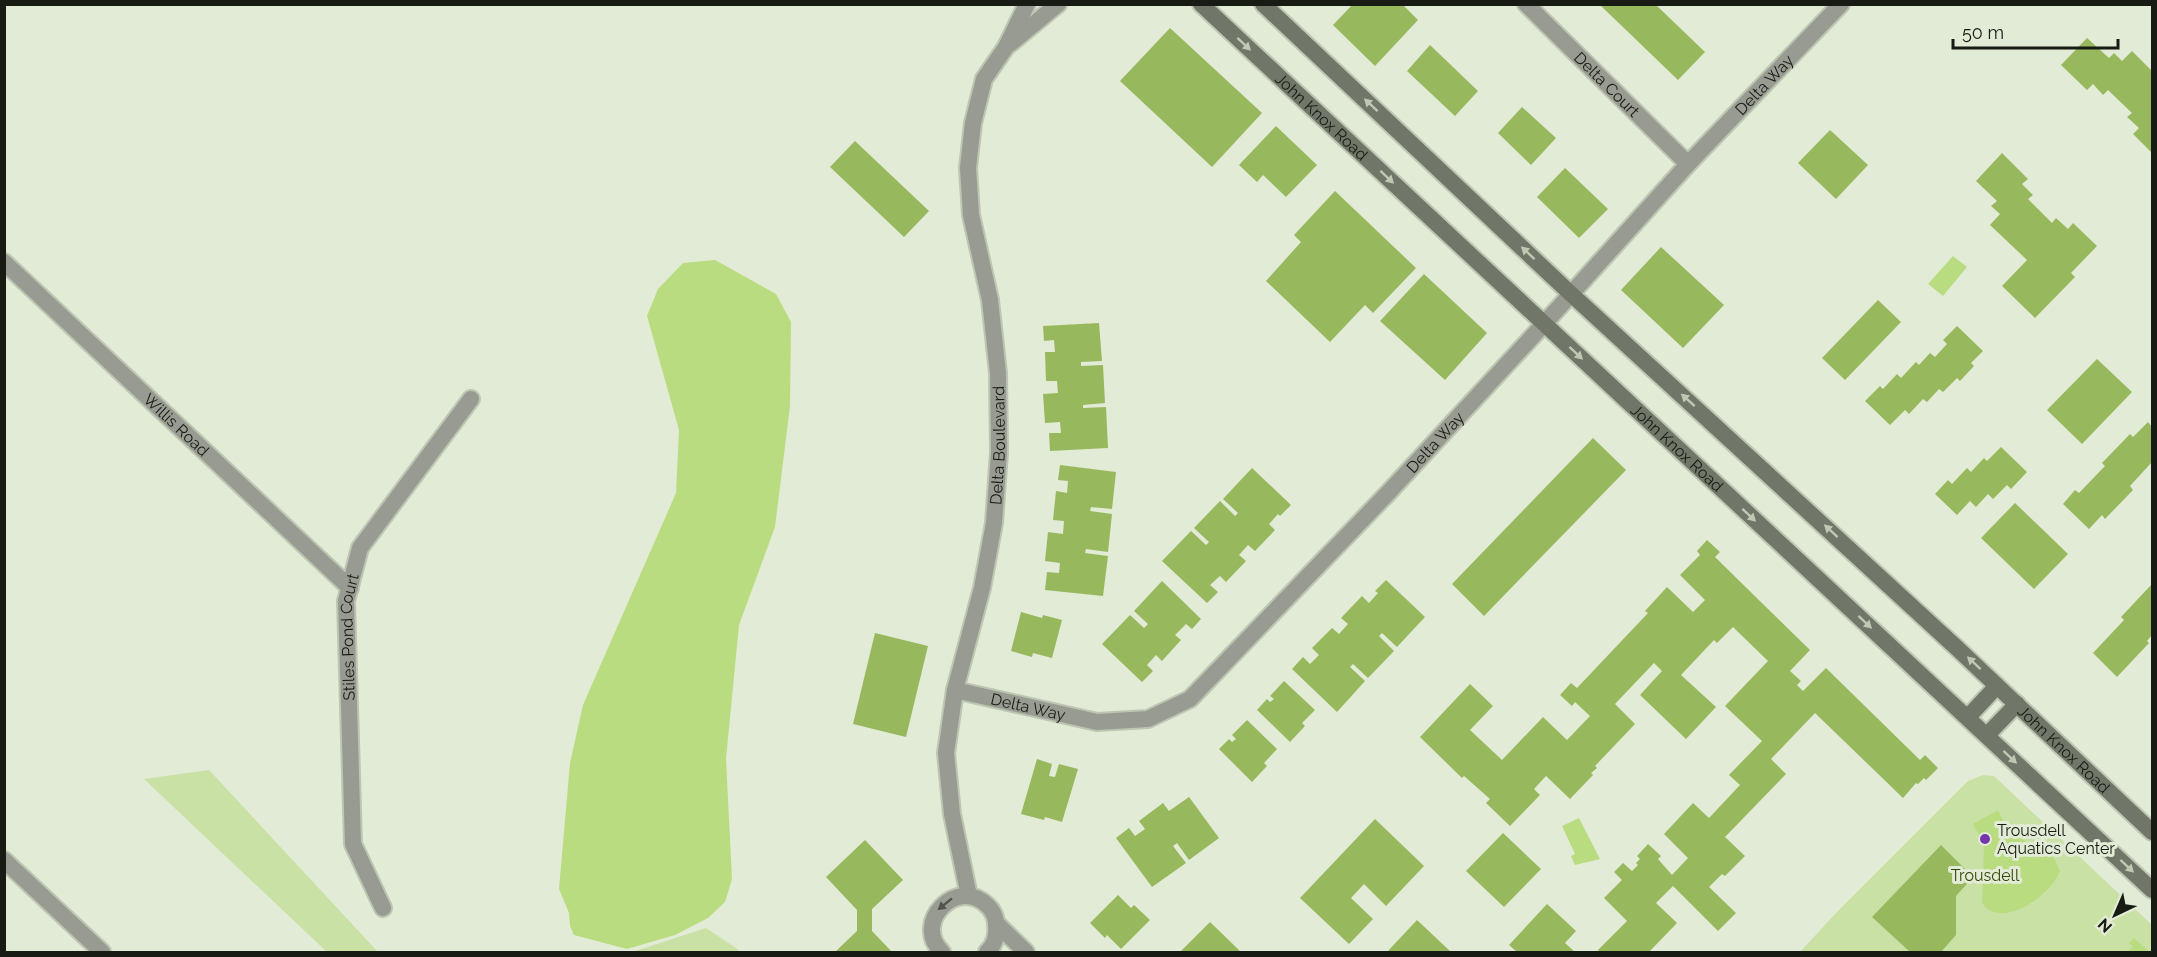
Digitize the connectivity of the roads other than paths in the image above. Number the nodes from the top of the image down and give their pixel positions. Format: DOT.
graph roads {
  1 [pos="1027,4"];
  2 [pos="1058,4"];
  3 [pos="1202,4"];
  4 [pos="1263,4"];
  5 [pos="1526,4"];
  6 [pos="1841,4"];
  7 [pos="1006,47"];
  8 [pos="1688,164"];
  9 [pos="4,262"];
  10 [pos="1570,293"];
  11 [pos="1544,324"];
  12 [pos="471,399"];
  13 [pos="350,588"];
  14 [pos="1997,686"];
  15 [pos="955,690"];
  16 [pos="2016,704"];
  17 [pos="1968,717"];
  18 [pos="1987,735"];
  19 [pos="2152,832"];
  20 [pos="4,860"];
  21 [pos="2152,890"];
  22 [pos="969,896"];
  23 [pos="382,908"];
  24 [pos="996,923"];
  25 [pos="102,952"];
  26 [pos="942,952"];
  27 [pos="987,952"];
  28 [pos="1026,952"];
  1 -- 7 [label="street, Delta Boulevard"];
  2 -- 7 [label="street"];
  3 -- 11 [label="main road, John Knox Road, one-way"];
  10 -- 4 [label="main road, John Knox Road, one-way"];
  5 -- 8 [label="street, Delta Court"];
  6 -- 8 [label="street, Delta Way"];
  7 -- 15 [label="street, Delta Boulevard"];
  8 -- 10 [label="street, Delta Way"];
  9 -- 13 [label="street, Willis Road"];
  10 -- 11 [label="street, Delta Way"];
  14 -- 10 [label="main road, John Knox Road, one-way"];
  11 -- 15 [label="street, Delta Way"];
  11 -- 17 [label="main road, John Knox Road, one-way"];
  12 -- 13 [label="street, Stiles Pond Court"];
  13 -- 23 [label="street, Stiles Pond Court"];
  14 -- 16 [label="main road, John Knox Road"];
  14 -- 17 [label="main road"];
  15 -- 22 [label="street, Delta Boulevard"];
  16 -- 18 [label="main road"];
  16 -- 19 [label="main road, John Knox Road"];
  17 -- 18 [label="main road, John Knox Road"];
  18 -- 21 [label="main road, John Knox Road, one-way"];
  20 -- 25 [label="street"];
  22 -- 24 [label="street"];
  22 -- 26 [label="street, one-way"];
  24 -- 27 [label="street"];
  24 -- 28 [label="street"];
}
